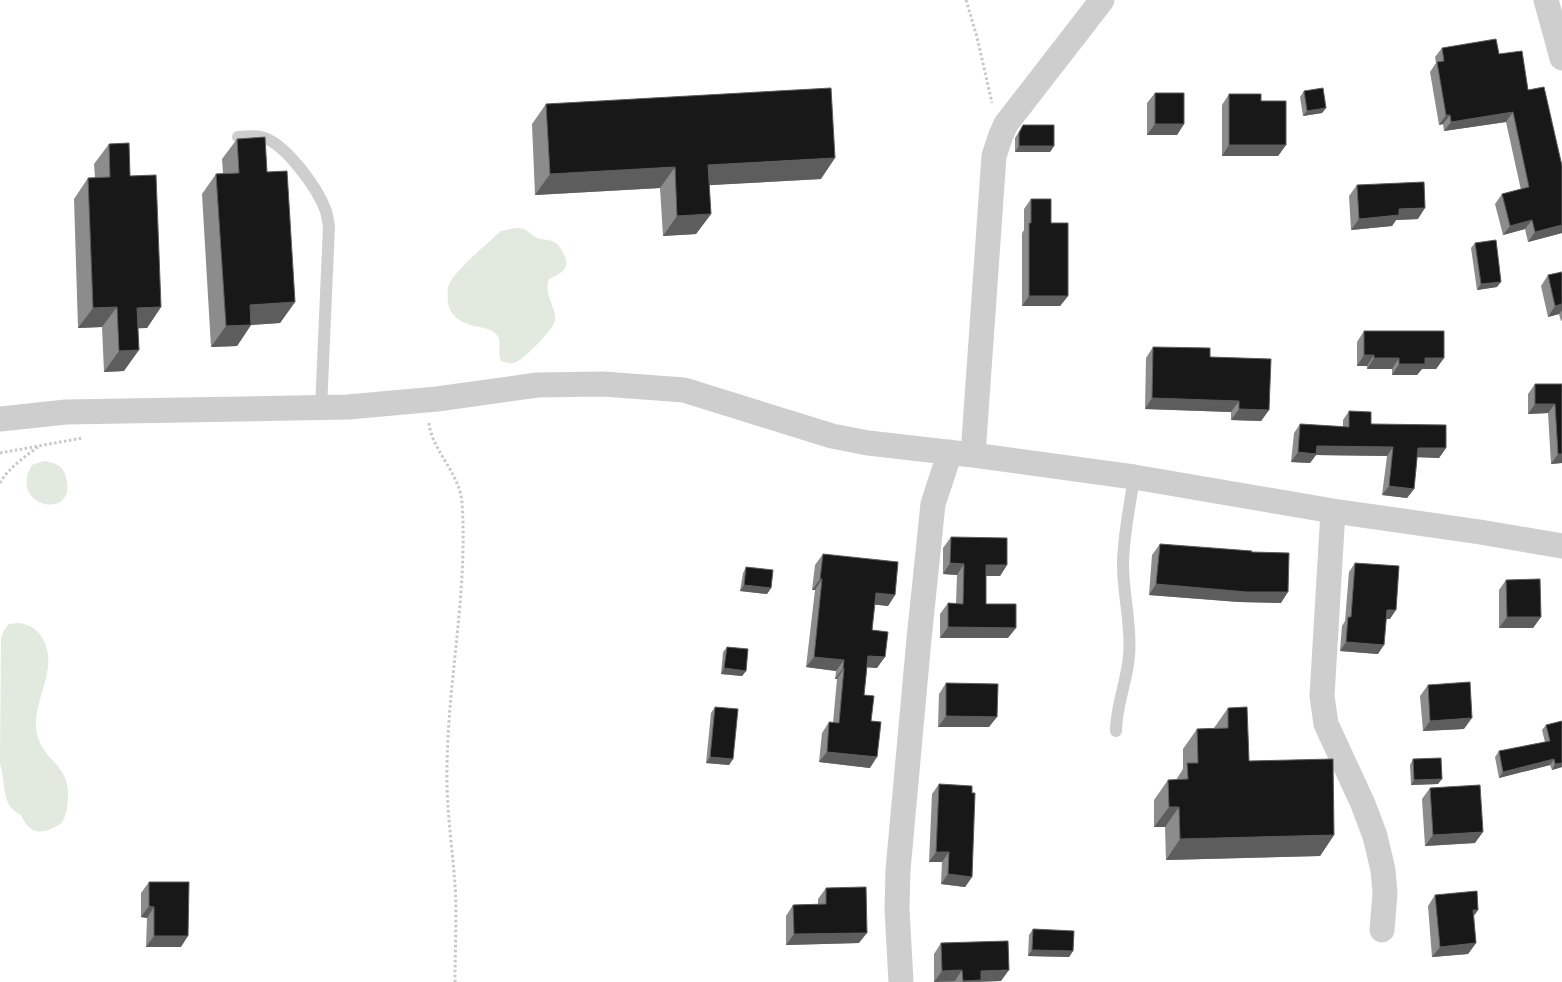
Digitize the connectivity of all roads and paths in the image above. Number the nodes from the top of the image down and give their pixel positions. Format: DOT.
graph roads {
  1 [pos="966,0"];
  2 [pos="1102,0"];
  3 [pos="1546,0"];
  4 [pos="1562,58"];
  5 [pos="1001,135"];
  6 [pos="238,137"];
  7 [pos="437,400"];
  8 [pos="321,408"];
  9 [pos="0,419"];
  10 [pos="41,445"];
  11 [pos="962,453"];
  12 [pos="1134,477"];
  13 [pos="0,483"];
  14 [pos="1333,512"];
  15 [pos="1562,546"];
  16 [pos="1116,732"];
  17 [pos="1382,930"];
  18 [pos="455,982"];
  19 [pos="901,982"];
  1 -- 5 [label="path"];
  2 -- 5 [label="street"];
  3 -- 4 [label="street"];
  5 -- 11 [label="street"];
  6 -- 8 [label="lane"];
  7 -- 8 [label="street"];
  7 -- 11 [label="street"];
  7 -- 18 [label="path"];
  8 -- 9 [label="street"];
  10 -- 13 [label="path"];
  11 -- 12 [label="street"];
  11 -- 19 [label="street"];
  12 -- 14 [label="street"];
  12 -- 16 [label="lane"];
  14 -- 15 [label="street"];
  14 -- 17 [label="street"];
}
